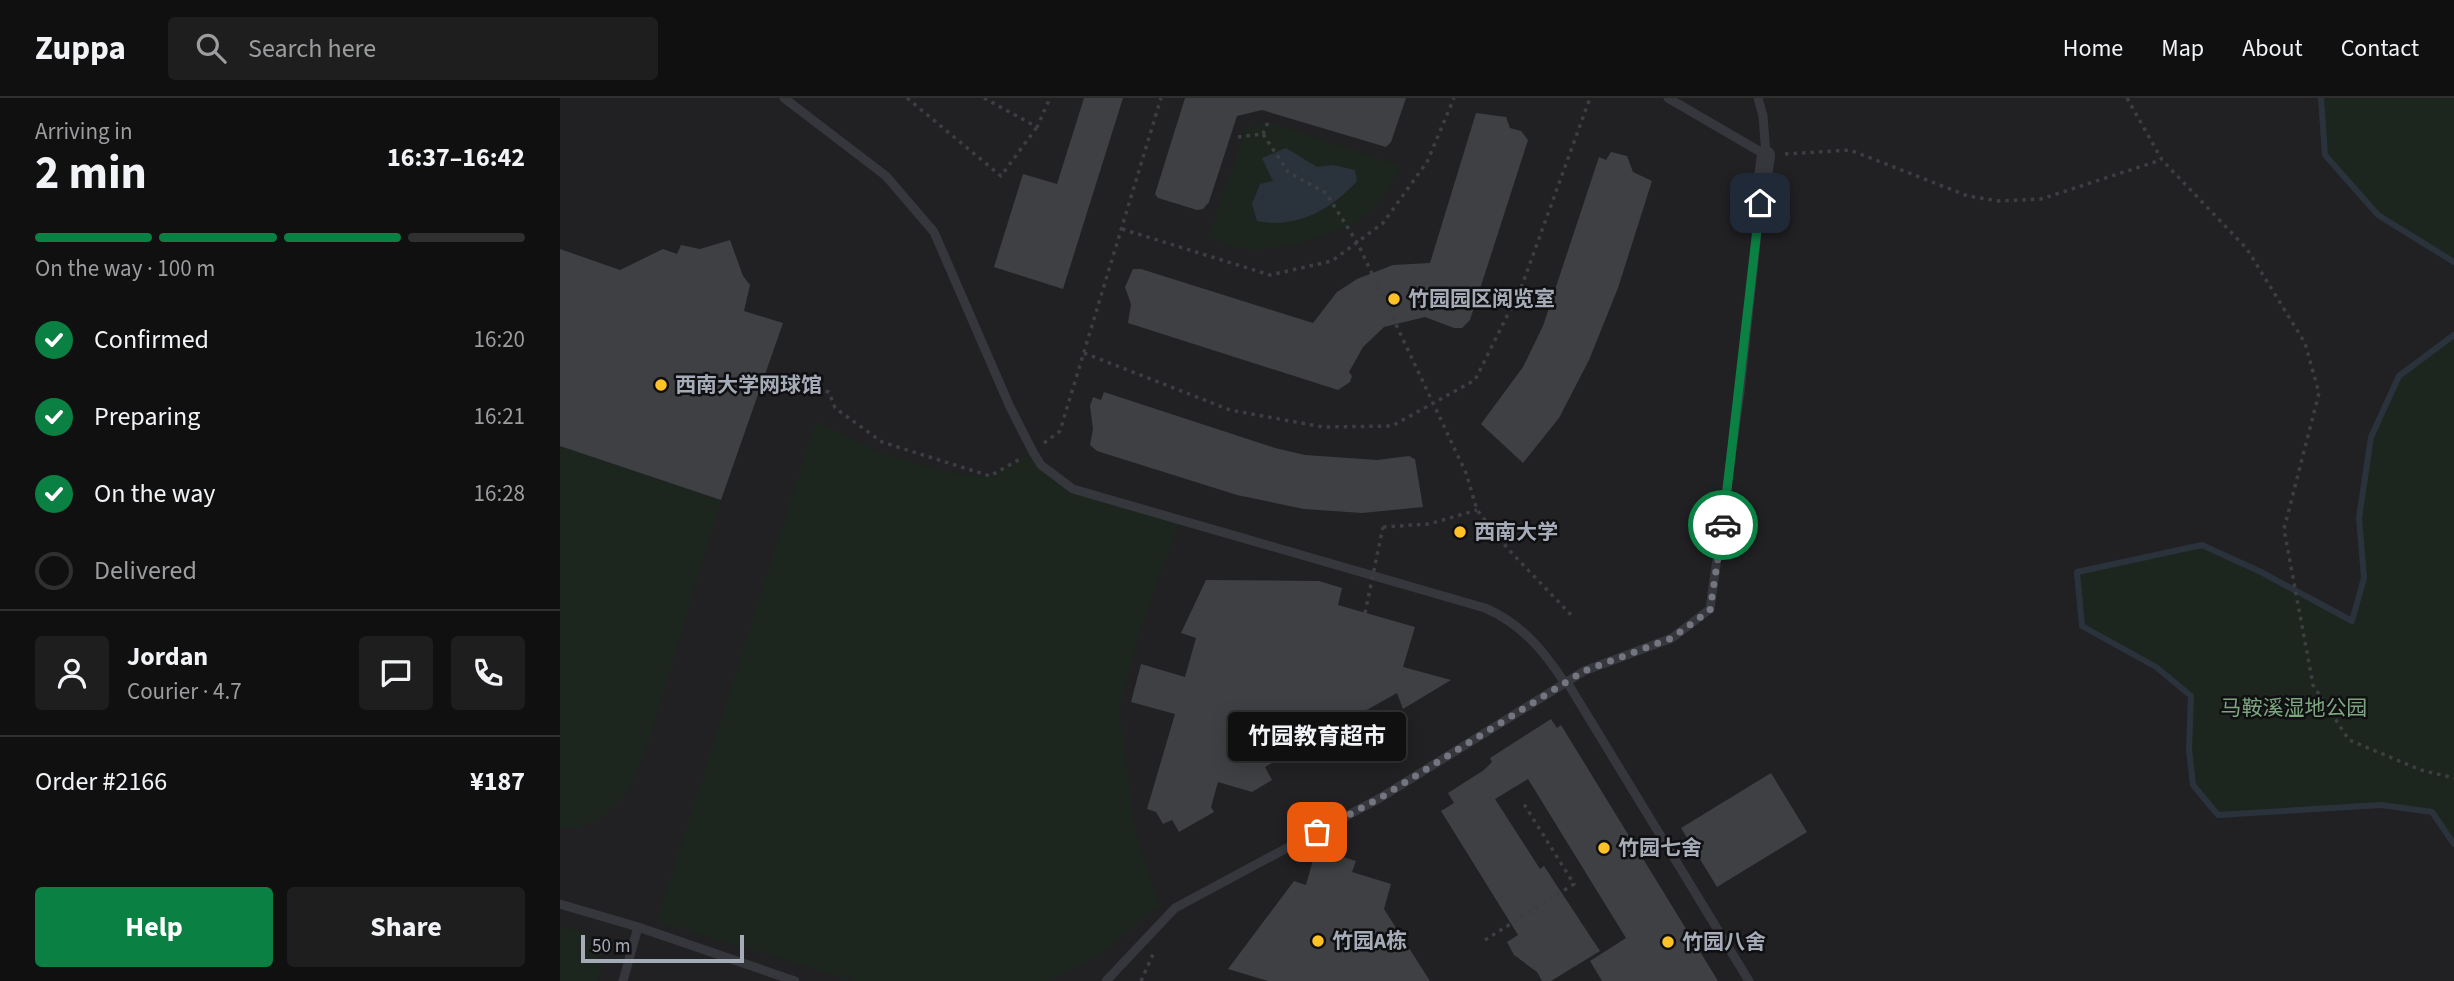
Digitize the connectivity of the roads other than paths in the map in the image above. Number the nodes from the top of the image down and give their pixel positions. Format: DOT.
graph roads {
  1 [pos="784,98"];
  2 [pos="1668,98"];
  3 [pos="1758,98"];
  4 [pos="1766,155"];
  5 [pos="1763,177"];
  6 [pos="1566,682"];
  7 [pos="560,904"];
  8 [pos="638,927"];
  9 [pos="623,981"];
  10 [pos="795,981"];
  11 [pos="1106,981"];
  12 [pos="1749,981"];
  1 -- 6 [label="lane"];
  2 -- 4 [label="lane"];
  3 -- 4 [label="lane"];
  4 -- 5 [label="street"];
  5 -- 6 [label="lane"];
  6 -- 11 [label="lane"];
  6 -- 12 [label="lane"];
  7 -- 8 [label="lane"];
  8 -- 9 [label="lane"];
  8 -- 10 [label="lane"];
}
